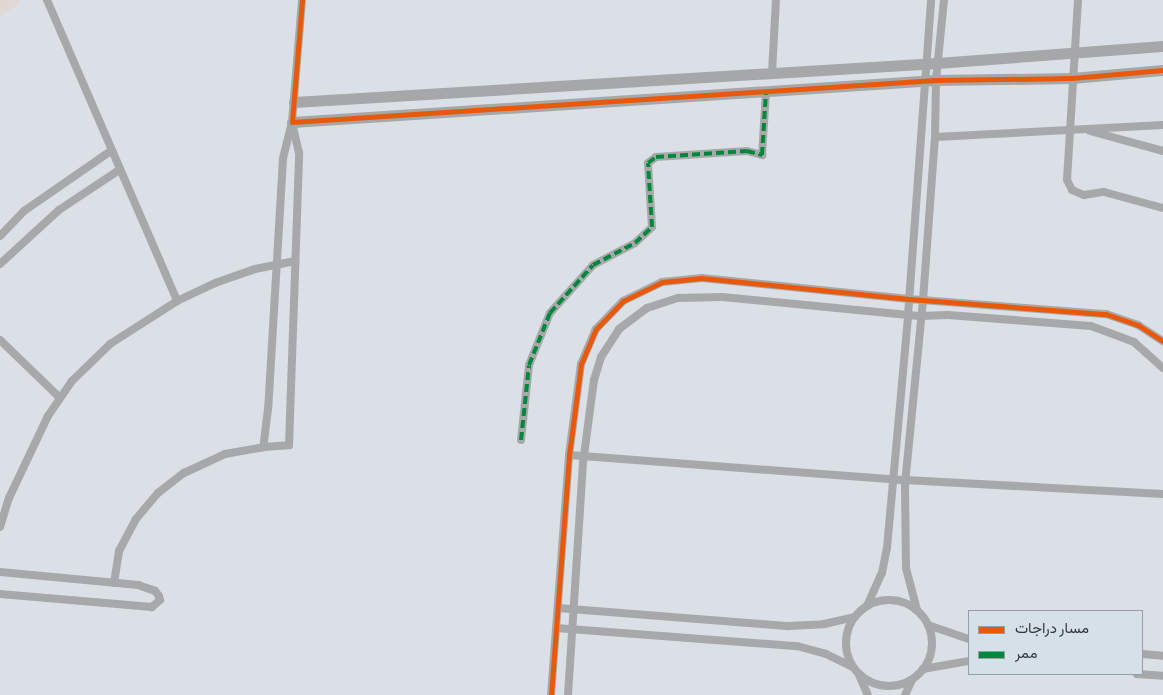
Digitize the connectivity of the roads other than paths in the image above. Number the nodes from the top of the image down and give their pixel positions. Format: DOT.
graph roads {
  1 [pos="47,0"];
  2 [pos="302,0"];
  3 [pos="776,0"];
  4 [pos="930,0"];
  5 [pos="944,0"];
  6 [pos="1078,0"];
  7 [pos="1163,46"];
  8 [pos="1074,53"];
  9 [pos="931,64"];
  10 [pos="1163,70"];
  11 [pos="772,73"];
  12 [pos="1072,78"];
  13 [pos="930,80"];
  14 [pos="766,91"];
  15 [pos="294,102"];
  16 [pos="292,122"];
  17 [pos="1163,125"];
  18 [pos="1083,129"];
  19 [pos="1070,130"];
  20 [pos="935,138"];
  21 [pos="112,150"];
  22 [pos="1163,151"];
  23 [pos="119,170"];
  24 [pos="1163,208"];
  25 [pos="0,236"];
  26 [pos="295,261"];
  27 [pos="0,264"];
  28 [pos="276,264"];
  29 [pos="909,299"];
  30 [pos="923,300"];
  31 [pos="177,302"];
  32 [pos="908,315"];
  33 [pos="921,316"];
  34 [pos="0,340"];
  35 [pos="1163,341"];
  36 [pos="1163,368"];
  37 [pos="60,398"];
  38 [pos="521,440"];
  39 [pos="263,447"];
  40 [pos="569,455"];
  41 [pos="584,456"];
  42 [pos="894,479"];
  43 [pos="905,480"];
  44 [pos="1163,494"];
  45 [pos="0,527"];
  46 [pos="0,572"];
  47 [pos="114,583"];
  48 [pos="0,594"];
  49 [pos="866,606"];
  50 [pos="558,608"];
  51 [pos="574,609"];
  52 [pos="917,610"];
  53 [pos="854,617"];
  54 [pos="928,625"];
  55 [pos="556,628"];
  56 [pos="573,628"];
  57 [pos="968,639"];
  58 [pos="1143,654"];
  59 [pos="1163,656"];
  60 [pos="968,661"];
  61 [pos="853,667"];
  62 [pos="923,669"];
  63 [pos="1143,674"];
  64 [pos="859,675"];
  65 [pos="1163,676"];
  66 [pos="912,680"];
  67 [pos="551,695"];
  68 [pos="568,695"];
  69 [pos="868,695"];
  70 [pos="905,695"];
  1 -- 21 [label="street"];
  2 -- 15 [label="street"];
  3 -- 11 [label="street"];
  4 -- 9 [label="street"];
  5 -- 9 [label="street"];
  6 -- 8 [label="street"];
  7 -- 8 [label="street"];
  8 -- 9 [label="street"];
  8 -- 12 [label="street"];
  9 -- 11 [label="street"];
  9 -- 13 [label="street"];
  9 -- 13 [label="street"];
  10 -- 12 [label="street"];
  11 -- 15 [label="street"];
  12 -- 13 [label="street"];
  12 -- 19 [label="street"];
  13 -- 14 [label="street"];
  13 -- 20 [label="street"];
  13 -- 29 [label="street"];
  14 -- 16 [label="street"];
  14 -- 38 [label="street"];
  15 -- 16 [label="street"];
  16 -- 26 [label="street"];
  16 -- 28 [label="street"];
  17 -- 18 [label="street"];
  18 -- 19 [label="street"];
  18 -- 22 [label="street"];
  19 -- 20 [label="street"];
  19 -- 24 [label="street"];
  20 -- 30 [label="street"];
  21 -- 23 [label="street"];
  21 -- 25 [label="street"];
  23 -- 27 [label="street"];
  23 -- 31 [label="street"];
  26 -- 28 [label="street"];
  26 -- 39 [label="street"];
  28 -- 31 [label="street"];
  28 -- 39 [label="street"];
  29 -- 30 [label="street"];
  29 -- 32 [label="street"];
  29 -- 40 [label="street"];
  30 -- 33 [label="street"];
  30 -- 35 [label="street"];
  31 -- 37 [label="street"];
  32 -- 33 [label="street"];
  32 -- 41 [label="street"];
  32 -- 42 [label="street"];
  33 -- 36 [label="street"];
  33 -- 43 [label="street"];
  34 -- 37 [label="street"];
  37 -- 45 [label="street"];
  39 -- 47 [label="street"];
  40 -- 41 [label="street"];
  40 -- 50 [label="street"];
  41 -- 42 [label="street"];
  41 -- 51 [label="street"];
  42 -- 43 [label="street"];
  42 -- 49 [label="street"];
  43 -- 44 [label="street"];
  43 -- 52 [label="street"];
  46 -- 47 [label="street"];
  47 -- 48 [label="street"];
  49 -- 52 [label="street"];
  49 -- 53 [label="street"];
  50 -- 51 [label="street"];
  50 -- 55 [label="street"];
  51 -- 53 [label="street"];
  51 -- 56 [label="street"];
  52 -- 54 [label="street"];
  53 -- 61 [label="street"];
  54 -- 57 [label="street"];
  54 -- 62 [label="street"];
  55 -- 56 [label="street"];
  55 -- 67 [label="street"];
  56 -- 61 [label="street"];
  56 -- 68 [label="street"];
  58 -- 59 [label="street"];
  60 -- 62 [label="street"];
  61 -- 64 [label="street"];
  62 -- 66 [label="street"];
  63 -- 65 [label="street"];
  64 -- 66 [label="street"];
  64 -- 69 [label="street"];
  66 -- 70 [label="street"];
}
